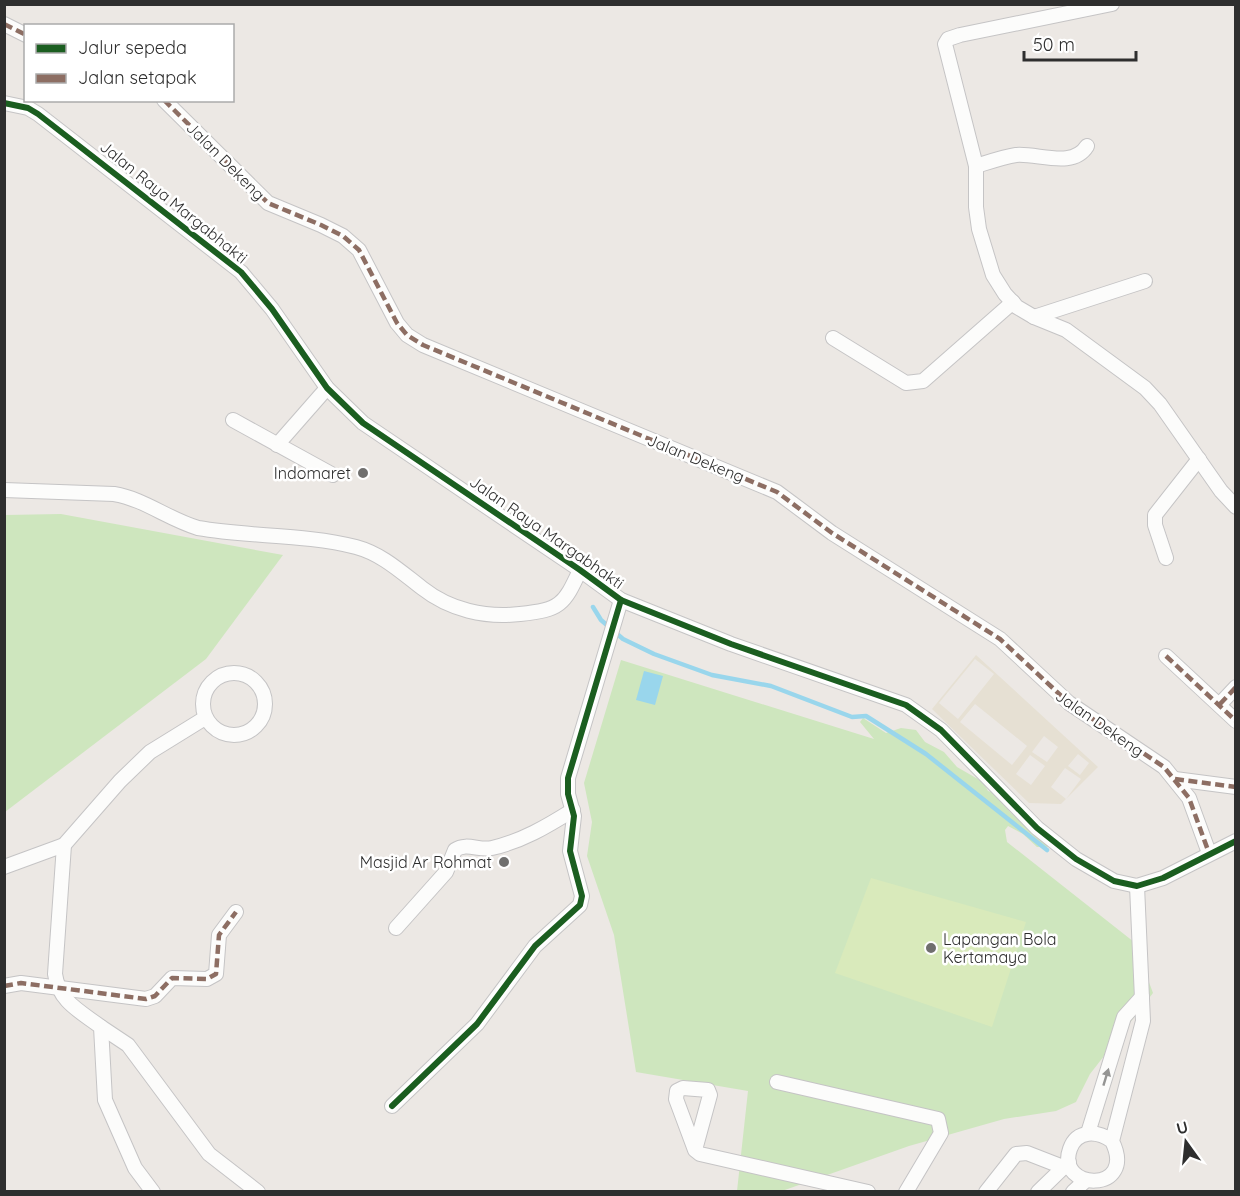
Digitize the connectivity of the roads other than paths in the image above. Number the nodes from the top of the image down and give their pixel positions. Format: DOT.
graph roads {
  1 [pos="1112,4"];
  2 [pos="4,24"];
  3 [pos="24,34"];
  4 [pos="166,102"];
  5 [pos="4,103"];
  6 [pos="1087,146"];
  7 [pos="976,166"];
  8 [pos="1145,281"];
  9 [pos="1013,302"];
  10 [pos="1034,317"];
  11 [pos="832,338"];
  12 [pos="327,388"];
  13 [pos="232,420"];
  14 [pos="277,445"];
  15 [pos="1199,459"];
  16 [pos="333,475"];
  17 [pos="4,490"];
  18 [pos="1236,507"];
  19 [pos="1166,558"];
  20 [pos="580,570"];
  21 [pos="621,600"];
  22 [pos="1166,656"];
  23 [pos="1236,687"];
  24 [pos="1220,704"];
  25 [pos="205,718"];
  26 [pos="1236,721"];
  27 [pos="1174,779"];
  28 [pos="1236,787"];
  29 [pos="573,810"];
  30 [pos="1236,841"];
  31 [pos="64,845"];
  32 [pos="1209,853"];
  33 [pos="4,867"];
  34 [pos="1137,885"];
  35 [pos="236,912"];
  36 [pos="396,928"];
  37 [pos="4,986"];
  38 [pos="57,988"];
  39 [pos="1142,997"];
  40 [pos="101,1027"];
  41 [pos="777,1082"];
  42 [pos="392,1106"];
  43 [pos="1088,1133"];
  44 [pos="1112,1141"];
  45 [pos="695,1150"];
  46 [pos="1066,1164"];
  47 [pos="1085,1181"];
  48 [pos="153,1191"];
  49 [pos="258,1191"];
  50 [pos="868,1191"];
  51 [pos="906,1191"];
  52 [pos="986,1191"];
  53 [pos="1038,1191"];
  54 [pos="1073,1191"];
  1 -- 7 [label="street"];
  2 -- 3 [label="street"];
  4 -- 27 [label="street, Jalan Dekeng"];
  5 -- 12 [label="street, Jalan Raya Margabhakti"];
  6 -- 7 [label="street"];
  7 -- 9 [label="street"];
  8 -- 10 [label="street"];
  9 -- 10 [label="street"];
  9 -- 11 [label="street"];
  10 -- 15 [label="street"];
  12 -- 14 [label="street"];
  12 -- 20 [label="street, Jalan Raya Margabhakti"];
  13 -- 14 [label="street"];
  14 -- 16 [label="street"];
  15 -- 18 [label="street"];
  15 -- 19 [label="street"];
  17 -- 20 [label="street"];
  20 -- 21 [label="street, Jalan Raya Margabhakti"];
  21 -- 29 [label="street"];
  21 -- 34 [label="street, Jalan Raya Margabhakti"];
  22 -- 24 [label="street"];
  23 -- 24 [label="street"];
  24 -- 26 [label="street"];
  25 -- 25 [label="street"];
  25 -- 31 [label="street"];
  27 -- 28 [label="street"];
  27 -- 32 [label="street, Jalan Dekeng"];
  29 -- 36 [label="street"];
  29 -- 42 [label="street"];
  30 -- 32 [label="street, Jalan Raya Margabhakti"];
  31 -- 33 [label="street"];
  31 -- 38 [label="street"];
  32 -- 34 [label="street, Jalan Raya Margabhakti"];
  34 -- 39 [label="street"];
  35 -- 38 [label="street"];
  37 -- 38 [label="street"];
  38 -- 40 [label="street"];
  43 -- 39 [label="street, one-way"];
  39 -- 44 [label="street"];
  40 -- 48 [label="street"];
  40 -- 49 [label="street"];
  41 -- 51 [label="street"];
  43 -- 44 [label="street"];
  43 -- 46 [label="street"];
  44 -- 47 [label="street"];
  45 -- 50 [label="street"];
  46 -- 47 [label="street"];
  46 -- 52 [label="street"];
  46 -- 53 [label="street"];
  47 -- 54 [label="street"];
}
